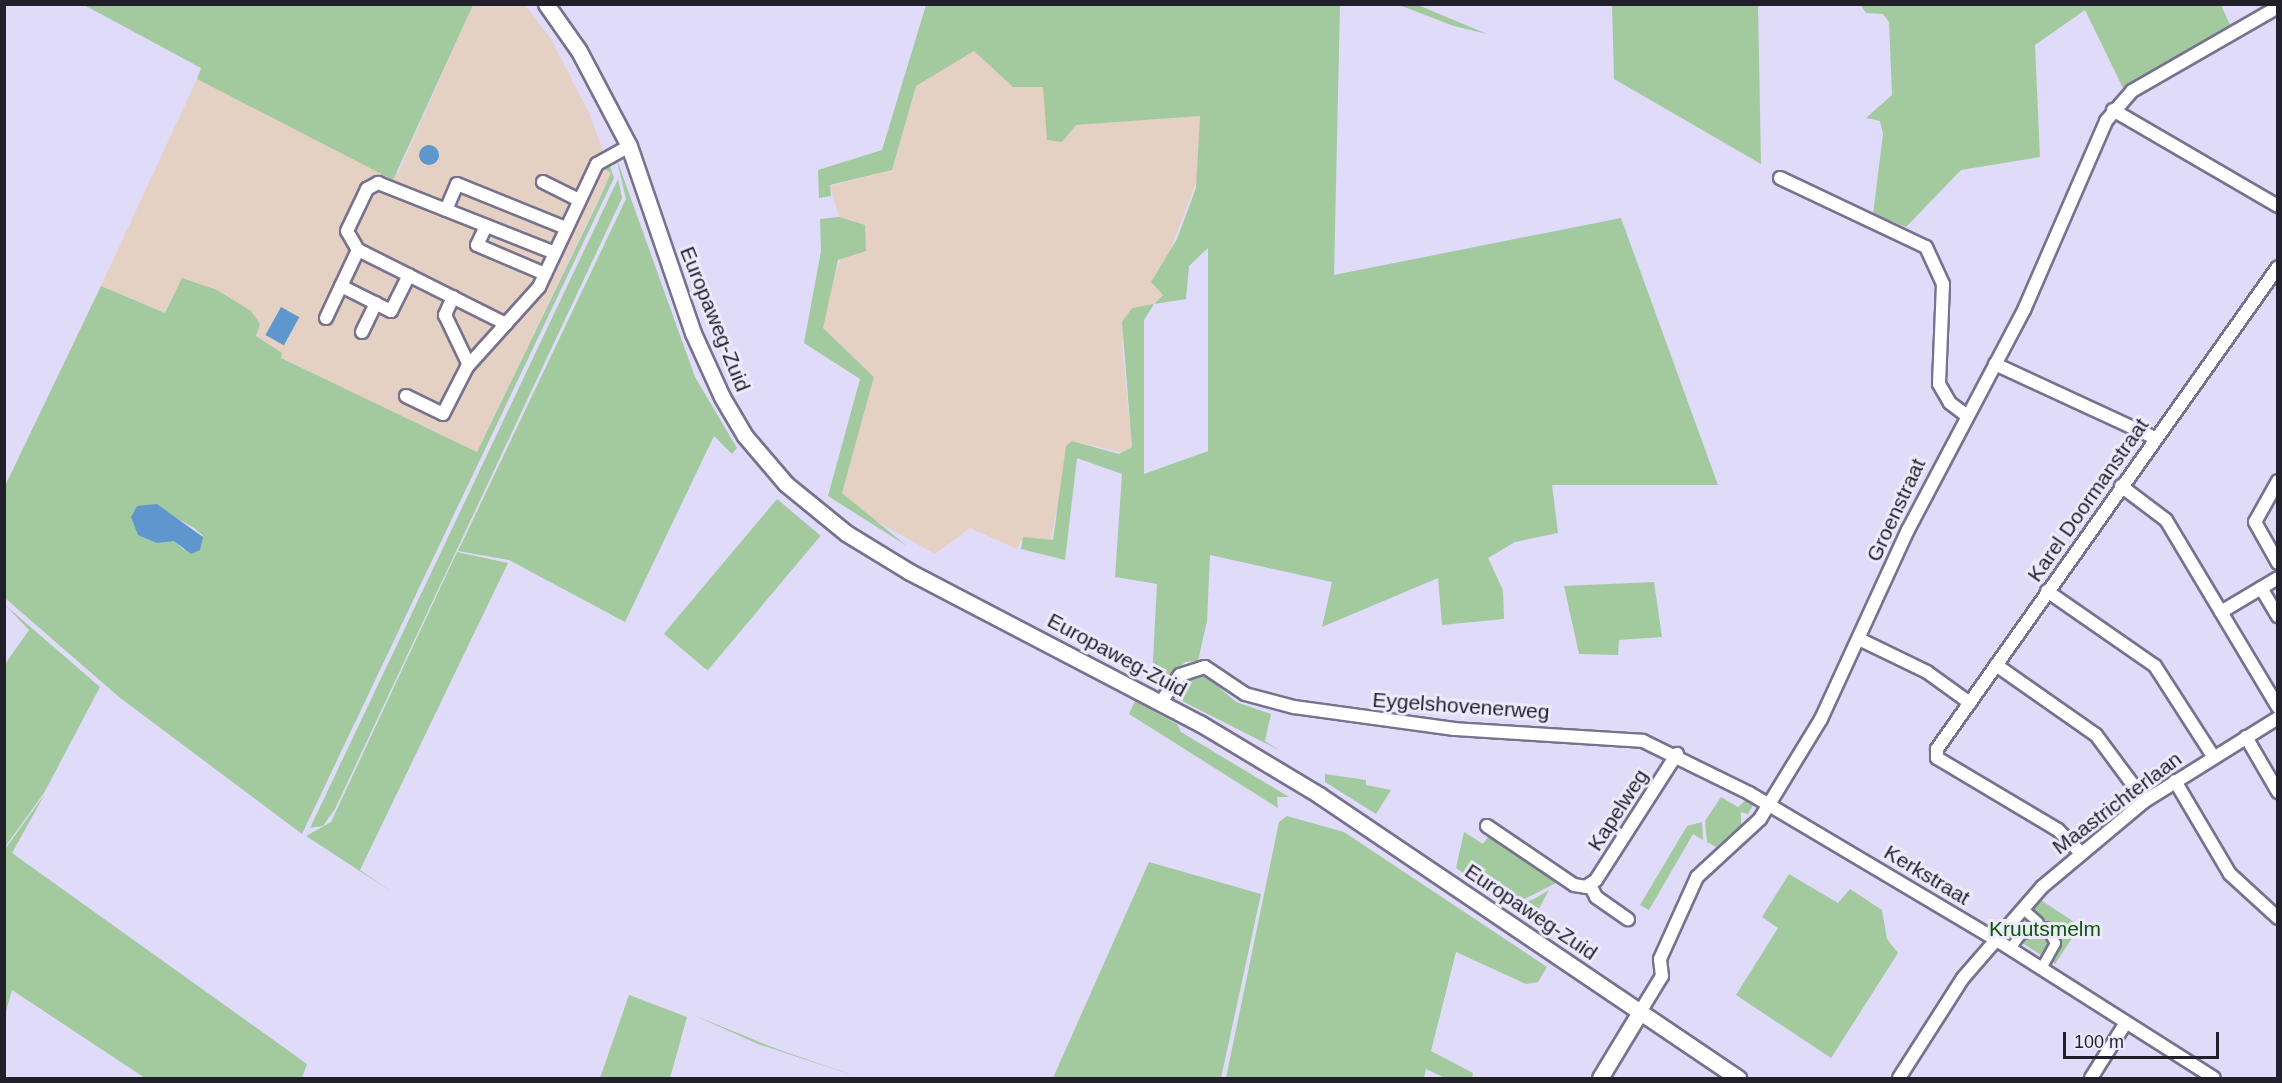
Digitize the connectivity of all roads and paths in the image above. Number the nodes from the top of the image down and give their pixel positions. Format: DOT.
graph roads {
  1 [pos="546,4"];
  2 [pos="2277,7"];
  3 [pos="2113,110"];
  4 [pos="629,146"];
  5 [pos="1780,178"];
  6 [pos="543,182"];
  7 [pos="579,200"];
  8 [pos="2277,206"];
  9 [pos="446,210"];
  10 [pos="486,226"];
  11 [pos="566,228"];
  12 [pos="358,250"];
  13 [pos="555,253"];
  14 [pos="2277,267"];
  15 [pos="545,274"];
  16 [pos="409,275"];
  17 [pos="341,286"];
  18 [pos="453,297"];
  19 [pos="376,303"];
  20 [pos="326,318"];
  21 [pos="506,324"];
  22 [pos="362,332"];
  23 [pos="469,364"];
  24 [pos="1995,364"];
  25 [pos="406,396"];
  26 [pos="1967,416"];
  27 [pos="2155,438"];
  28 [pos="2277,481"];
  29 [pos="2121,486"];
  30 [pos="2277,563"];
  31 [pos="2277,578"];
  32 [pos="2261,588"];
  33 [pos="2047,591"];
  34 [pos="2221,612"];
  35 [pos="2277,616"];
  36 [pos="1859,639"];
  37 [pos="1996,665"];
  38 [pos="1161,702"];
  39 [pos="1970,703"];
  40 [pos="2277,706"];
  41 [pos="2277,718"];
  42 [pos="2246,737"];
  43 [pos="1677,754"];
  44 [pos="2213,756"];
  45 [pos="2175,781"];
  46 [pos="2277,792"];
  47 [pos="2145,801"];
  48 [pos="1771,805"];
  49 [pos="1487,826"];
  50 [pos="2081,853"];
  51 [pos="1590,885"];
  52 [pos="2022,908"];
  53 [pos="2277,918"];
  54 [pos="1629,919"];
  55 [pos="2042,925"];
  56 [pos="1995,939"];
  57 [pos="2010,948"];
  58 [pos="2041,968"];
  59 [pos="1640,1012"];
  60 [pos="2125,1024"];
  61 [pos="1600,1078"];
  62 [pos="1738,1078"];
  63 [pos="1899,1078"];
  64 [pos="2091,1078"];
  65 [pos="2214,1078"];
  1 -- 4 [label="street, Europaweg-Zuid"];
  2 -- 3 [label="street, Groenstraat"];
  3 -- 8 [label="street"];
  3 -- 24 [label="street, Groenstraat"];
  4 -- 7 [label="street"];
  4 -- 38 [label="street, Europaweg-Zuid"];
  5 -- 26 [label="street"];
  6 -- 7 [label="street"];
  7 -- 11 [label="street"];
  9 -- 10 [label="street"];
  9 -- 11 [label="street"];
  9 -- 12 [label="street"];
  10 -- 13 [label="street"];
  10 -- 15 [label="street"];
  11 -- 13 [label="street"];
  12 -- 16 [label="street"];
  12 -- 17 [label="street"];
  13 -- 15 [label="street"];
  14 -- 27 [label="street, Karel Doormanstraat"];
  15 -- 21 [label="street"];
  16 -- 18 [label="street"];
  16 -- 19 [label="street"];
  17 -- 19 [label="street"];
  17 -- 20 [label="street"];
  18 -- 21 [label="street"];
  18 -- 23 [label="street"];
  19 -- 22 [label="street"];
  21 -- 23 [label="street"];
  23 -- 25 [label="street"];
  24 -- 26 [label="street, Groenstraat"];
  24 -- 27 [label="street"];
  26 -- 36 [label="street, Groenstraat"];
  27 -- 29 [label="street, Karel Doormanstraat"];
  28 -- 30 [label="street"];
  29 -- 33 [label="street, Karel Doormanstraat"];
  29 -- 34 [label="street"];
  31 -- 32 [label="street"];
  32 -- 34 [label="street"];
  32 -- 35 [label="street"];
  33 -- 37 [label="street, Karel Doormanstraat"];
  33 -- 44 [label="street"];
  34 -- 40 [label="street"];
  36 -- 39 [label="street"];
  36 -- 48 [label="street, Groenstraat"];
  37 -- 39 [label="street, Karel Doormanstraat"];
  37 -- 47 [label="street"];
  38 -- 43 [label="street, Eygelshovenerweg"];
  38 -- 59 [label="street, Europaweg-Zuid"];
  39 -- 50 [label="street, Karel Doormanstraat"];
  41 -- 42 [label="street, Maastrichterlaan"];
  42 -- 44 [label="street, Maastrichterlaan"];
  42 -- 46 [label="street"];
  43 -- 48 [label="street, Eygelshovenerweg"];
  43 -- 51 [label="street, Kapelweg"];
  44 -- 45 [label="street, Maastrichterlaan"];
  45 -- 47 [label="street, Maastrichterlaan"];
  45 -- 53 [label="street"];
  47 -- 50 [label="street, Maastrichterlaan"];
  48 -- 56 [label="street, Kerkstraat"];
  48 -- 59 [label="street, Groenstraat"];
  49 -- 51 [label="street"];
  50 -- 52 [label="street, Maastrichterlaan"];
  51 -- 54 [label="street"];
  52 -- 55 [label="street"];
  52 -- 56 [label="street, Maastrichterlaan"];
  55 -- 57 [label="street"];
  55 -- 58 [label="street"];
  56 -- 57 [label="street, Kerkstraat"];
  56 -- 63 [label="street, Maastrichterlaan"];
  57 -- 58 [label="street, Kerkstraat"];
  58 -- 60 [label="street, Kerkstraat"];
  59 -- 61 [label="street, Groenstraat"];
  59 -- 62 [label="street, Europaweg-Zuid"];
  60 -- 64 [label="street"];
  60 -- 65 [label="street, Kerkstraat"];
}
